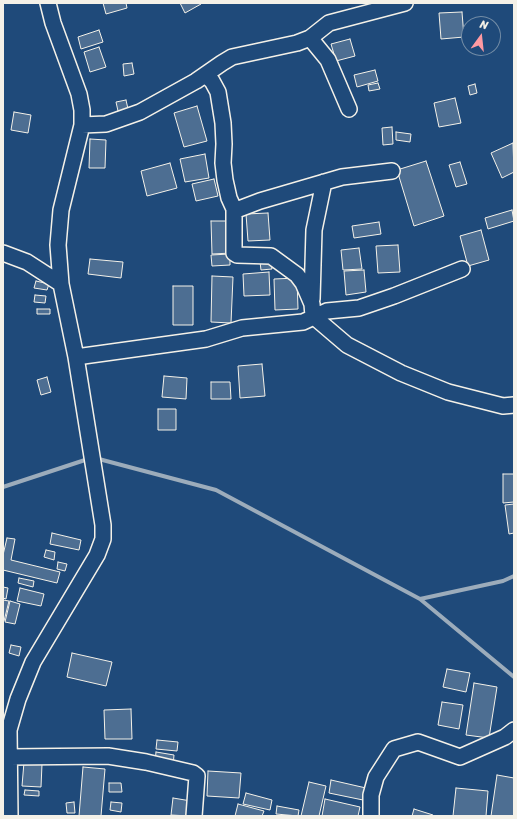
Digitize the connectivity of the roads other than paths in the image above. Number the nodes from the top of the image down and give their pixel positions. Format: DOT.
graph roads {
  1 [pos="48,3"];
  2 [pos="406,3"];
  3 [pos="310,38"];
  4 [pos="205,75"];
  5 [pos="349,109"];
  6 [pos="82,125"];
  7 [pos="392,171"];
  8 [pos="324,182"];
  9 [pos="234,209"];
  10 [pos="3,253"];
  11 [pos="462,269"];
  12 [pos="61,284"];
  13 [pos="312,310"];
  14 [pos="76,357"];
  15 [pos="514,406"];
  16 [pos="514,730"];
  17 [pos="6,733"];
  18 [pos="9,757"];
  19 [pos="10,816"];
  20 [pos="194,816"];
  21 [pos="371,816"];
  1 -- 6 [label="street"];
  2 -- 3 [label="street"];
  3 -- 4 [label="street"];
  3 -- 5 [label="street"];
  4 -- 6 [label="street"];
  4 -- 9 [label="street"];
  6 -- 12 [label="street"];
  7 -- 8 [label="street"];
  8 -- 9 [label="street"];
  8 -- 13 [label="street"];
  9 -- 13 [label="street"];
  10 -- 12 [label="street"];
  11 -- 13 [label="street"];
  12 -- 14 [label="street"];
  13 -- 14 [label="street"];
  13 -- 15 [label="street"];
  14 -- 17 [label="street"];
  16 -- 21 [label="street"];
  17 -- 18 [label="street"];
  18 -- 19 [label="street"];
  18 -- 20 [label="street"];
}
